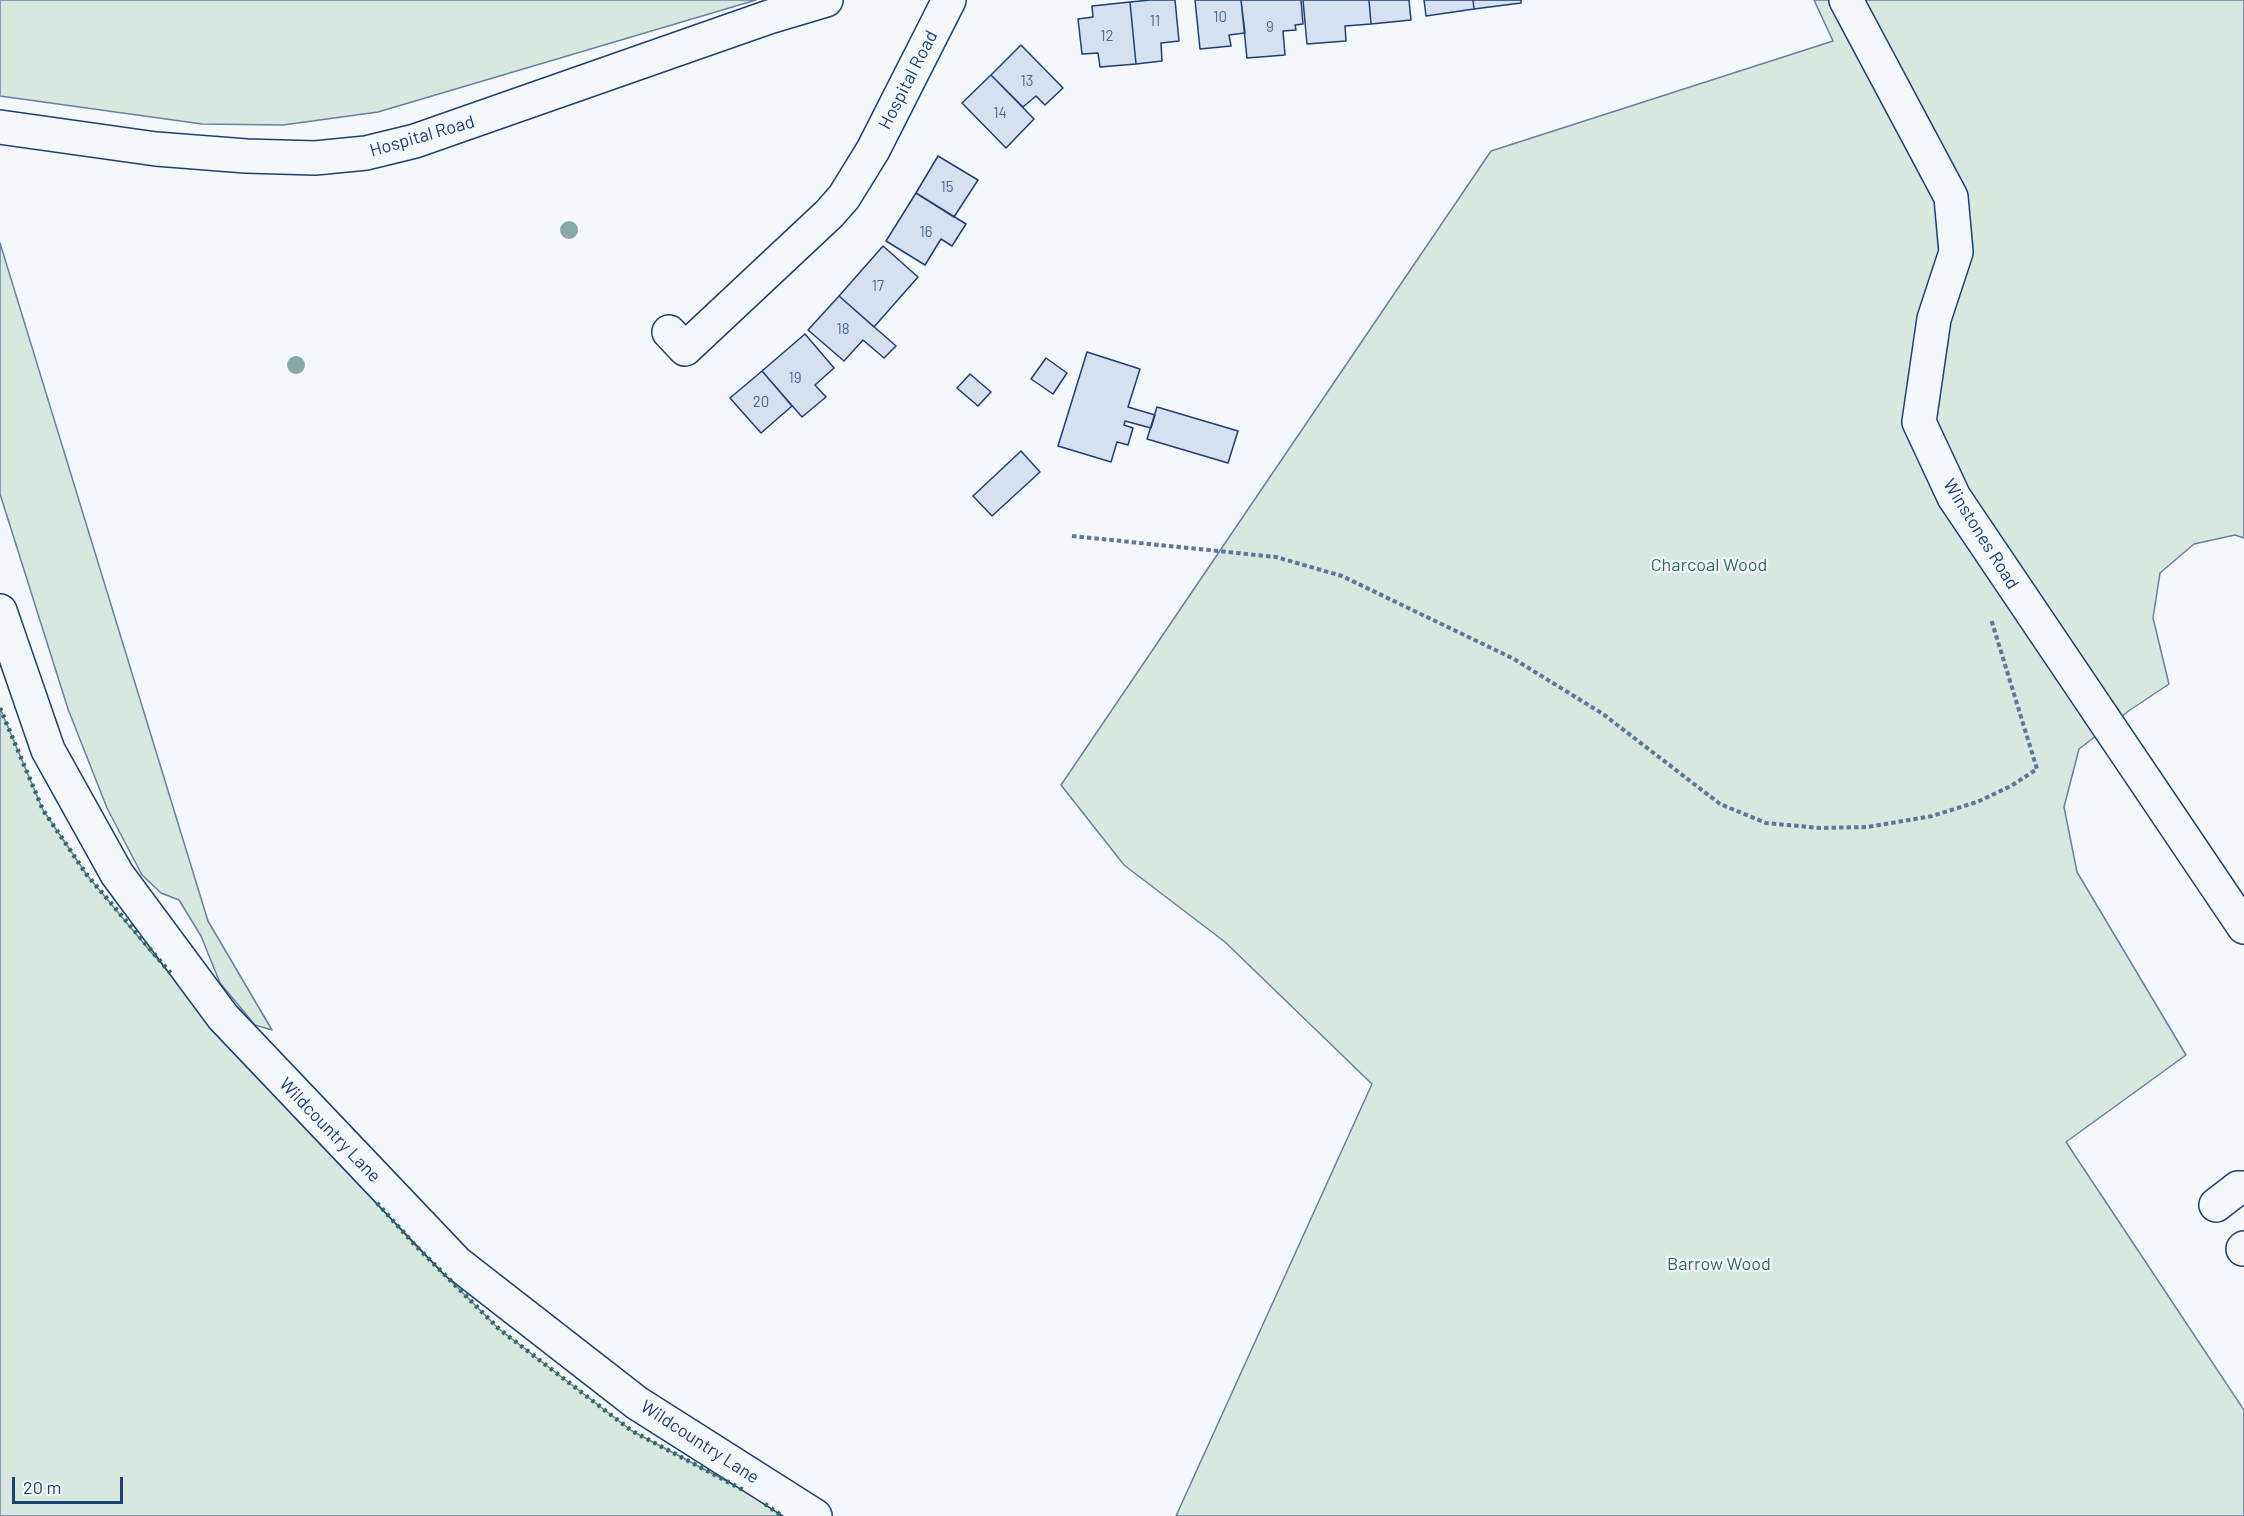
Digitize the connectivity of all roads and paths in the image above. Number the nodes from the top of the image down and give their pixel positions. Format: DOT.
graph roads {
  1 [pos="826,0"];
  2 [pos="949,0"];
  3 [pos="1846,0"];
  4 [pos="0,127"];
  5 [pos="669,332"];
  6 [pos="1072,536"];
  7 [pos="0,611"];
  8 [pos="1988,611"];
  9 [pos="2244,927"];
  10 [pos="2244,1188"];
  11 [pos="2216,1205"];
  12 [pos="815,1516"];
  1 -- 4 [label="street, Hospital Road"];
  2 -- 5 [label="street, Hospital Road"];
  3 -- 9 [label="street, Winstones Road"];
  6 -- 8 [label="path"];
  7 -- 12 [label="street, Wildcountry Lane"];
  10 -- 11 [label="street"];
}
